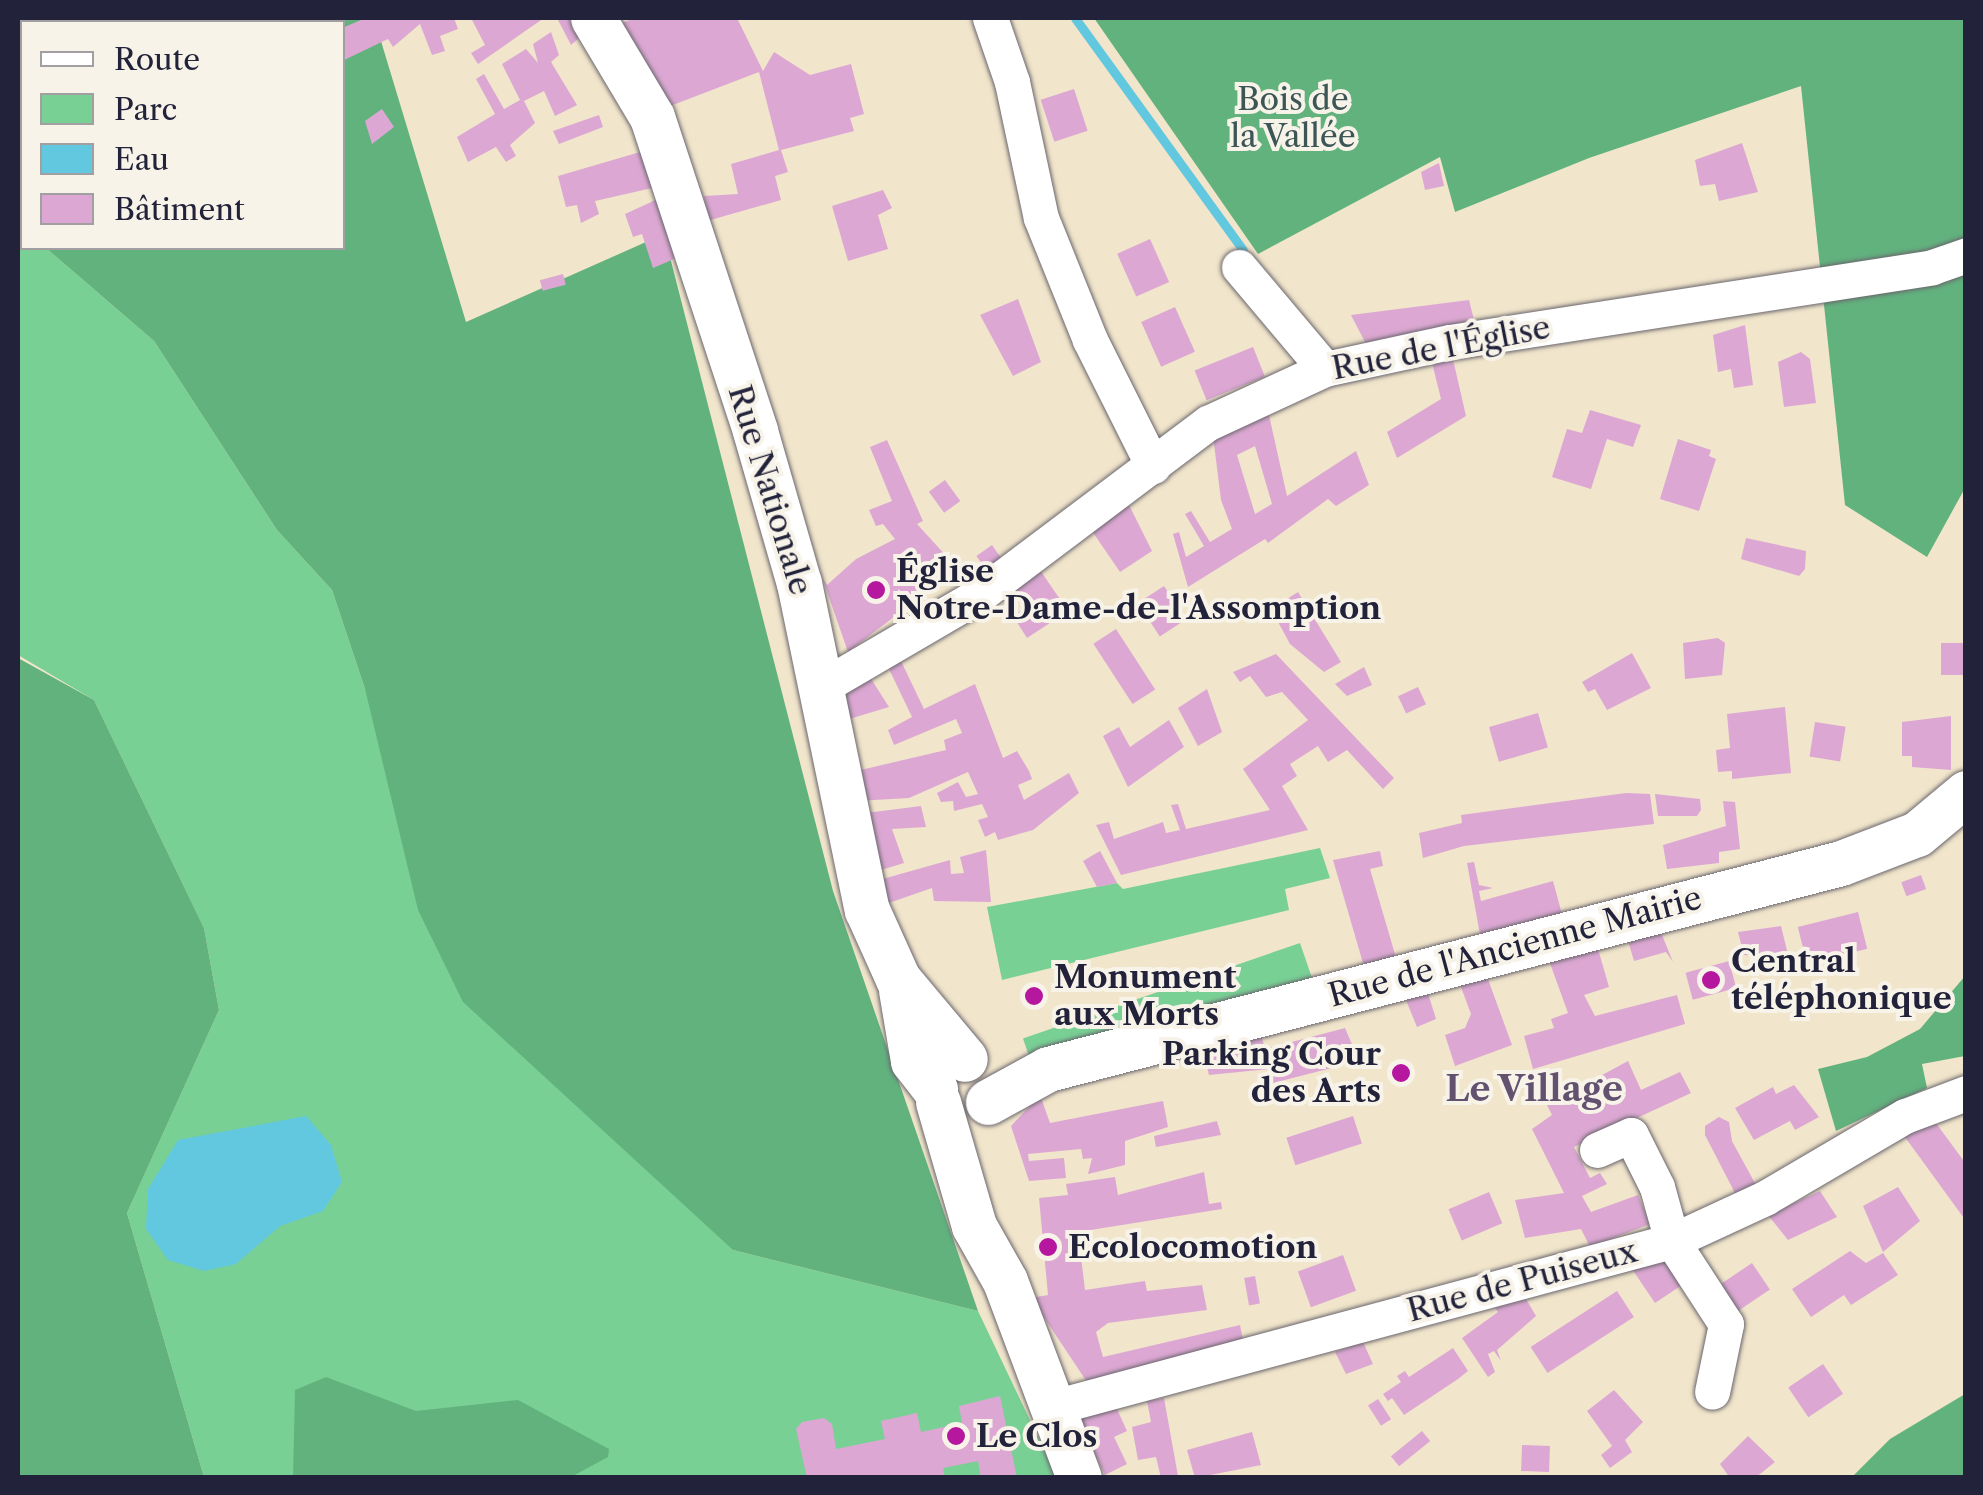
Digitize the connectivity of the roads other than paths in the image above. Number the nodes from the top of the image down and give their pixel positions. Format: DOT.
graph roads {
  1 [pos="593,18"];
  2 [pos="990,18"];
  3 [pos="1966,255"];
  4 [pos="1239,267"];
  5 [pos="1324,369"];
  6 [pos="1153,466"];
  7 [pos="823,686"];
  8 [pos="1966,793"];
  9 [pos="1966,829"];
  10 [pos="1917,834"];
  11 [pos="963,1087"];
  12 [pos="1966,1093"];
  13 [pos="1598,1150"];
  14 [pos="1672,1241"];
  15 [pos="1712,1392"];
  16 [pos="1054,1407"];
  17 [pos="1079,1478"];
  1 -- 7 [label="street, Rue Nationale"];
  2 -- 6 [label="street"];
  3 -- 5 [label="street, Rue de l'Église"];
  4 -- 5 [label="street"];
  5 -- 6 [label="street, Rue de l'Église"];
  6 -- 7 [label="street, Rue de l'Église"];
  7 -- 11 [label="street, Rue Nationale"];
  8 -- 10 [label="street, Rue de l'Ancienne Mairie"];
  9 -- 10 [label="street"];
  10 -- 11 [label="street, Rue de l'Ancienne Mairie"];
  11 -- 16 [label="street"];
  12 -- 14 [label="street, Rue de Puiseux"];
  13 -- 14 [label="street"];
  14 -- 15 [label="street"];
  14 -- 16 [label="street, Rue de Puiseux"];
  16 -- 17 [label="street"];
}
